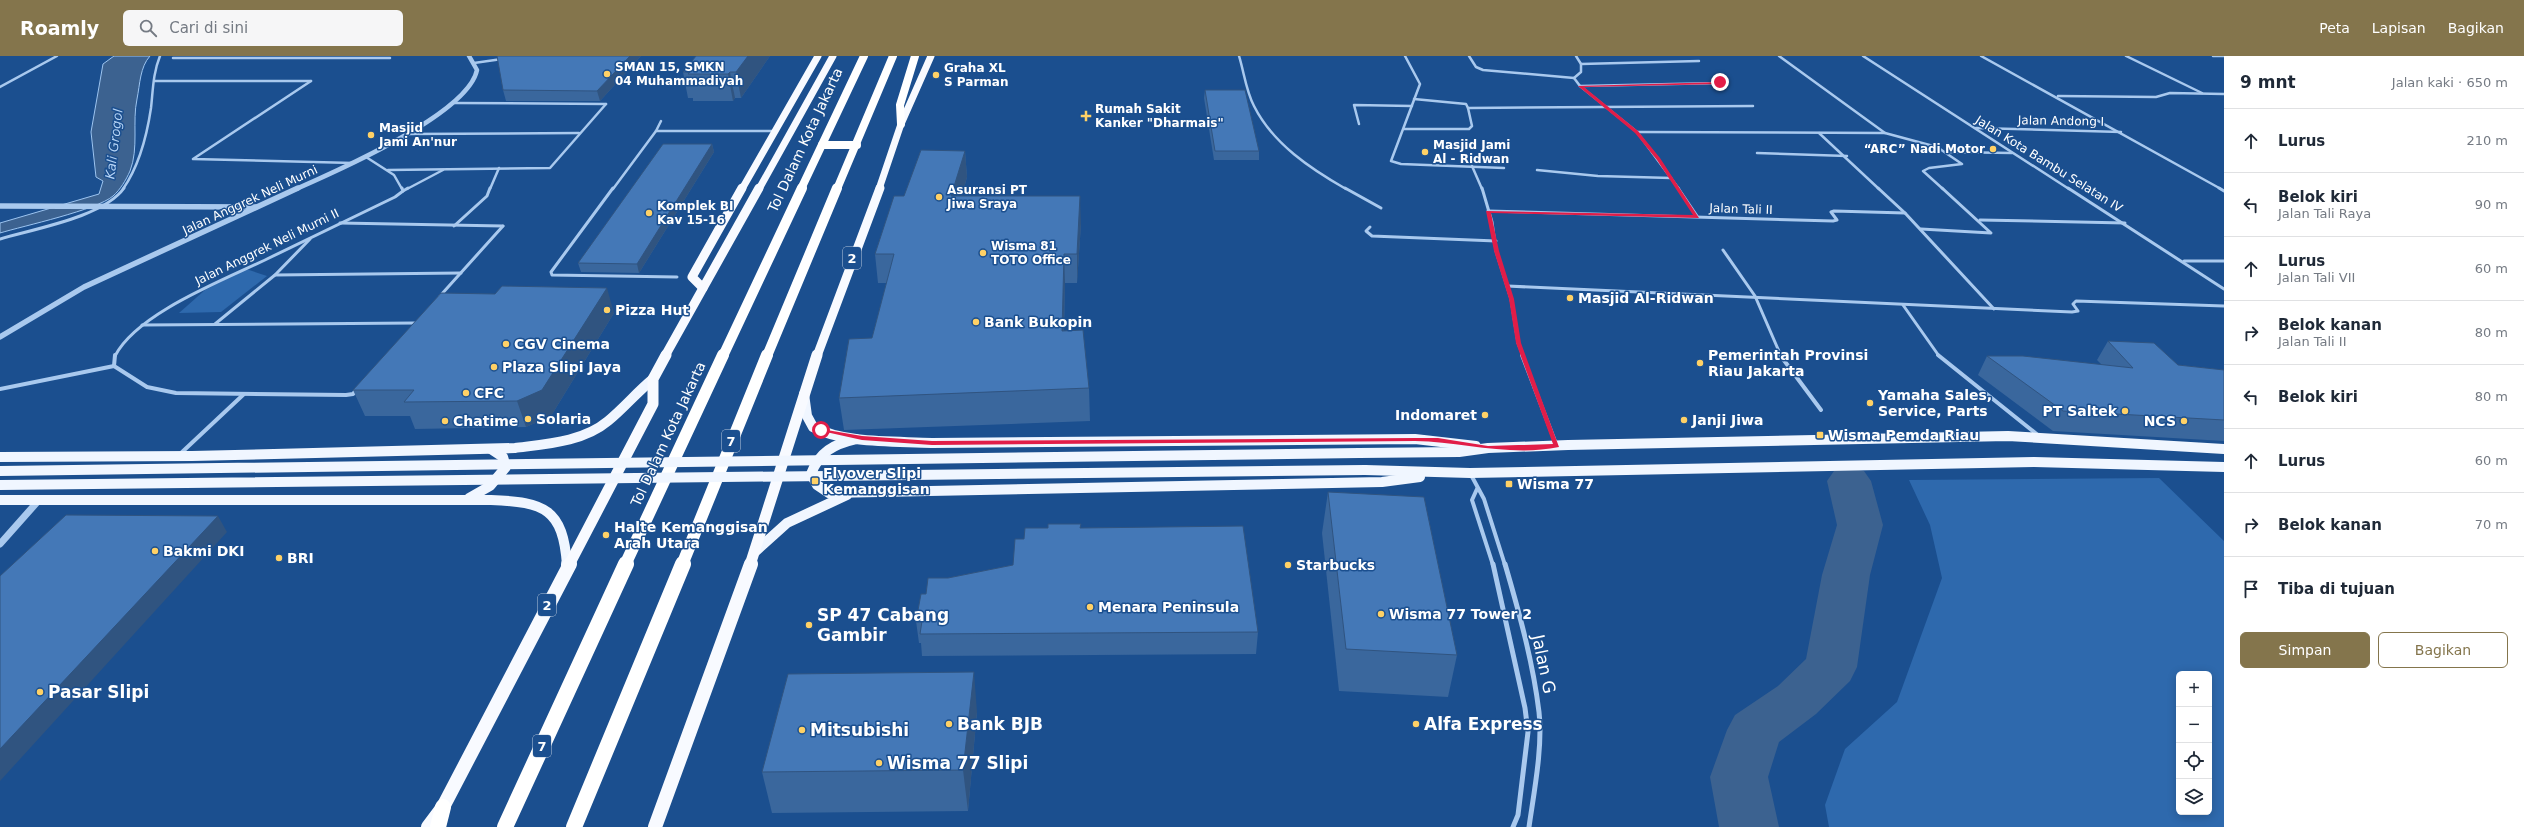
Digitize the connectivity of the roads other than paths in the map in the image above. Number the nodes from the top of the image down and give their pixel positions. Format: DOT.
graph roads {
  1 [pos="57,56"];
  2 [pos="160,56"];
  3 [pos="335,56"];
  4 [pos="469,56"];
  5 [pos="818,56"];
  6 [pos="833,56"];
  7 [pos="864,56"];
  8 [pos="893,56"];
  9 [pos="915,56"];
  10 [pos="931,56"];
  11 [pos="1239,56"];
  12 [pos="1405,56"];
  13 [pos="1469,56"];
  14 [pos="1576,56"];
  15 [pos="1779,56"];
  16 [pos="1862,56"];
  17 [pos="1982,56"];
  18 [pos="2126,56"];
  19 [pos="2213,56"];
  20 [pos="2224,56"];
  21 [pos="174,58"];
  22 [pos="332,58"];
  23 [pos="390,58"];
  24 [pos="503,59"];
  25 [pos="1699,61"];
  26 [pos="474,62"];
  27 [pos="1581,64"];
  28 [pos="807,75"];
  29 [pos="1574,78"];
  30 [pos="155,81"];
  31 [pos="820,81"];
  32 [pos="1720,82"];
  33 [pos="1580,86"];
  34 [pos="0,87"];
  35 [pos="798,88"];
  36 [pos="2204,94"];
  37 [pos="2224,94"];
  38 [pos="2057,96"];
  39 [pos="1414,99"];
  40 [pos="454,103"];
  41 [pos="1412,106"];
  42 [pos="1753,106"];
  43 [pos="1468,108"];
  44 [pos="1608,108"];
  45 [pos="661,121"];
  46 [pos="901,124"];
  47 [pos="1359,124"];
  48 [pos="1976,128"];
  49 [pos="1404,129"];
  50 [pos="656,131"];
  51 [pos="775,131"];
  52 [pos="1637,132"];
  53 [pos="2121,132"];
  54 [pos="579,133"];
  55 [pos="1819,133"];
  56 [pos="1886,133"];
  57 [pos="406,134"];
  58 [pos="822,145"];
  59 [pos="856,145"];
  60 [pos="1947,152"];
  61 [pos="1757,153"];
  62 [pos="2014,153"];
  63 [pos="1846,156"];
  64 [pos="366,157"];
  65 [pos="353,163"];
  66 [pos="1472,166"];
  67 [pos="499,168"];
  68 [pos="1504,168"];
  69 [pos="445,169"];
  70 [pos="388,170"];
  71 [pos="1537,170"];
  72 [pos="1671,178"];
  73 [pos="403,191"];
  74 [pos="2224,191"];
  75 [pos="0,206"];
  76 [pos="104,206"];
  77 [pos="259,207"];
  78 [pos="1381,208"];
  79 [pos="1488,211"];
  80 [pos="1905,213"];
  81 [pos="1697,216"];
  82 [pos="1979,220"];
  83 [pos="339,223"];
  84 [pos="2125,223"];
  85 [pos="454,226"];
  86 [pos="1370,227"];
  87 [pos="1921,229"];
  88 [pos="313,236"];
  89 [pos="0,240"];
  90 [pos="1496,241"];
  91 [pos="1723,250"];
  92 [pos="2183,261"];
  93 [pos="2224,261"];
  94 [pos="461,272"];
  95 [pos="275,275"];
  96 [pos="677,277"];
  97 [pos="1508,286"];
  98 [pos="703,288"];
  99 [pos="2224,289"];
  100 [pos="1755,296"];
  101 [pos="435,301"];
  102 [pos="1903,305"];
  103 [pos="2224,306"];
  104 [pos="1994,309"];
  105 [pos="420,318"];
  106 [pos="415,323"];
  107 [pos="215,324"];
  108 [pos="142,325"];
  109 [pos="410,329"];
  110 [pos="0,337"];
  111 [pos="114,366"];
  112 [pos="653,379"];
  113 [pos="362,384"];
  114 [pos="0,389"];
  115 [pos="804,393"];
  116 [pos="244,394"];
  117 [pos="1820,410"];
  118 [pos="2041,437"];
  119 [pos="862,438"];
  120 [pos="1557,446"];
  121 [pos="1488,448"];
  122 [pos="491,449"];
  123 [pos="2224,449"];
  124 [pos="0,457"];
  125 [pos="177,457"];
  126 [pos="2224,467"];
  127 [pos="0,471"];
  128 [pos="1445,473"];
  129 [pos="1470,473"];
  130 [pos="0,485"];
  131 [pos="1476,489"];
  132 [pos="850,493"];
  133 [pos="0,500"];
  134 [pos="39,500"];
  135 [pos="466,500"];
  136 [pos="0,544"];
  137 [pos="756,551"];
  138 [pos="567,567"];
  139 [pos="443,807"];
  140 [pos="428,827"];
  141 [pos="438,827"];
  142 [pos="505,827"];
  143 [pos="574,827"];
  144 [pos="655,827"];
  145 [pos="1513,827"];
  146 [pos="1528,827"];
  1 -- 34 [label="street"];
  2 -- 30 [label="street"];
  3 -- 22 [label="street"];
  4 -- 26 [label="street"];
  5 -- 28 [label="highway"];
  6 -- 31 [label="highway, 2"];
  7 -- 58 [label="highway, Tol Dalam Kota Jakarta / 7"];
  8 -- 59 [label="highway, 7"];
  9 -- 46 [label="highway"];
  10 -- 46 [label="highway, 2"];
  11 -- 78 [label="street"];
  12 -- 39 [label="street"];
  13 -- 29 [label="street"];
  14 -- 27 [label="street"];
  15 -- 56 [label="street"];
  16 -- 48 [label="street, Jalan Kota Bambu Selatan IV"];
  17 -- 38 [label="street"];
  18 -- 36 [label="street"];
  19 -- 20 [label="street"];
  21 -- 22 [label="street"];
  22 -- 23 [label="street"];
  24 -- 26 [label="street"];
  25 -- 27 [label="street"];
  26 -- 40 [label="street, Jalan Anggrek Neli Murni"];
  27 -- 29 [label="street"];
  28 -- 31 [label="highway"];
  28 -- 35 [label="highway"];
  29 -- 33 [label="street"];
  30 -- 65 [label="street"];
  30 -- 76 [label="street"];
  31 -- 35 [label="highway"];
  31 -- 98 [label="highway, 2"];
  32 -- 33 [label="street"];
  33 -- 44 [label="street"];
  35 -- 51 [label="highway"];
  36 -- 37 [label="street"];
  36 -- 38 [label="street"];
  38 -- 53 [label="street"];
  39 -- 41 [label="street"];
  39 -- 43 [label="street"];
  40 -- 54 [label="street"];
  40 -- 57 [label="street, Jalan Anggrek Neli Murni"];
  41 -- 47 [label="street"];
  41 -- 49 [label="street"];
  42 -- 44 [label="street"];
  43 -- 44 [label="street"];
  43 -- 49 [label="street"];
  44 -- 52 [label="street"];
  45 -- 50 [label="street"];
  46 -- 115 [label="highway, 2"];
  48 -- 53 [label="street, Jalan Andong I"];
  48 -- 62 [label="street, Jalan Kota Bambu Selatan IV"];
  49 -- 66 [label="street"];
  50 -- 51 [label="street"];
  50 -- 96 [label="street"];
  51 -- 98 [label="highway"];
  52 -- 55 [label="street"];
  52 -- 72 [label="street"];
  53 -- 74 [label="street"];
  54 -- 57 [label="street"];
  54 -- 67 [label="street"];
  55 -- 56 [label="street"];
  55 -- 63 [label="street"];
  56 -- 60 [label="street"];
  57 -- 64 [label="street, Jalan Anggrek Neli Murni"];
  58 -- 59 [label="highway"];
  58 -- 142 [label="highway, Tol Dalam Kota Jakarta / 7"];
  59 -- 143 [label="highway, 7"];
  60 -- 62 [label="street"];
  60 -- 82 [label="street"];
  61 -- 63 [label="street"];
  62 -- 84 [label="street, Jalan Kota Bambu Selatan IV"];
  63 -- 80 [label="street"];
  64 -- 65 [label="street, Jalan Anggrek Neli Murni"];
  64 -- 70 [label="street"];
  65 -- 77 [label="street, Jalan Anggrek Neli Murni"];
  66 -- 68 [label="street"];
  66 -- 79 [label="street"];
  67 -- 69 [label="street"];
  67 -- 85 [label="street"];
  69 -- 70 [label="street"];
  69 -- 73 [label="street, Jalan Anggrek Neli Murni II"];
  70 -- 73 [label="street"];
  71 -- 72 [label="street"];
  72 -- 81 [label="street"];
  73 -- 83 [label="street, Jalan Anggrek Neli Murni II"];
  75 -- 76 [label="street"];
  76 -- 77 [label="street"];
  76 -- 89 [label="street"];
  77 -- 110 [label="street, Jalan Anggrek Neli Murni"];
  79 -- 81 [label="street, Jalan Tali II"];
  79 -- 90 [label="street"];
  80 -- 81 [label="street, Jalan Tali II"];
  80 -- 87 [label="street"];
  82 -- 84 [label="street"];
  82 -- 87 [label="street"];
  83 -- 85 [label="street"];
  83 -- 88 [label="street, Jalan Anggrek Neli Murni II"];
  84 -- 92 [label="street, Jalan Kota Bambu Selatan IV"];
  85 -- 94 [label="street"];
  86 -- 90 [label="street"];
  87 -- 104 [label="street"];
  88 -- 95 [label="street"];
  88 -- 108 [label="street, Jalan Anggrek Neli Murni II"];
  90 -- 97 [label="street"];
  91 -- 100 [label="street"];
  92 -- 93 [label="street"];
  92 -- 99 [label="street, Jalan Kota Bambu Selatan IV"];
  94 -- 95 [label="street"];
  94 -- 101 [label="street"];
  95 -- 107 [label="street"];
  97 -- 100 [label="street"];
  97 -- 120 [label="street"];
  98 -- 112 [label="highway, 2"];
  100 -- 102 [label="street"];
  100 -- 117 [label="street"];
  102 -- 104 [label="street"];
  102 -- 118 [label="street"];
  103 -- 104 [label="street"];
  105 -- 106 [label="street"];
  106 -- 107 [label="street"];
  106 -- 109 [label="street"];
  107 -- 108 [label="street"];
  108 -- 111 [label="street, Jalan Anggrek Neli Murni II"];
  111 -- 114 [label="street"];
  111 -- 116 [label="street"];
  112 -- 122 [label="main road"];
  112 -- 138 [label="highway, 2"];
  113 -- 116 [label="street"];
  115 -- 119 [label="main road"];
  115 -- 137 [label="highway, 2"];
  116 -- 125 [label="street"];
  118 -- 120 [label="main road"];
  118 -- 123 [label="main road"];
  119 -- 121 [label="main road"];
  119 -- 132 [label="main road"];
  120 -- 121 [label="main road"];
  121 -- 127 [label="main road, bridge"];
  122 -- 125 [label="main road"];
  122 -- 135 [label="main road"];
  124 -- 125 [label="main road"];
  126 -- 129 [label="main road"];
  128 -- 129 [label="main road"];
  128 -- 130 [label="main road, bridge"];
  128 -- 132 [label="main road"];
  129 -- 131 [label="street, Jalan G"];
  131 -- 145 [label="street, Jalan G"];
  131 -- 146 [label="street, Jalan G"];
  132 -- 137 [label="main road"];
  133 -- 134 [label="main road"];
  134 -- 135 [label="main road"];
  134 -- 136 [label="street"];
  135 -- 138 [label="main road"];
  137 -- 144 [label="highway, 2"];
  138 -- 139 [label="highway, 2"];
  139 -- 140 [label="highway, 2"];
  139 -- 141 [label="highway"];
}
